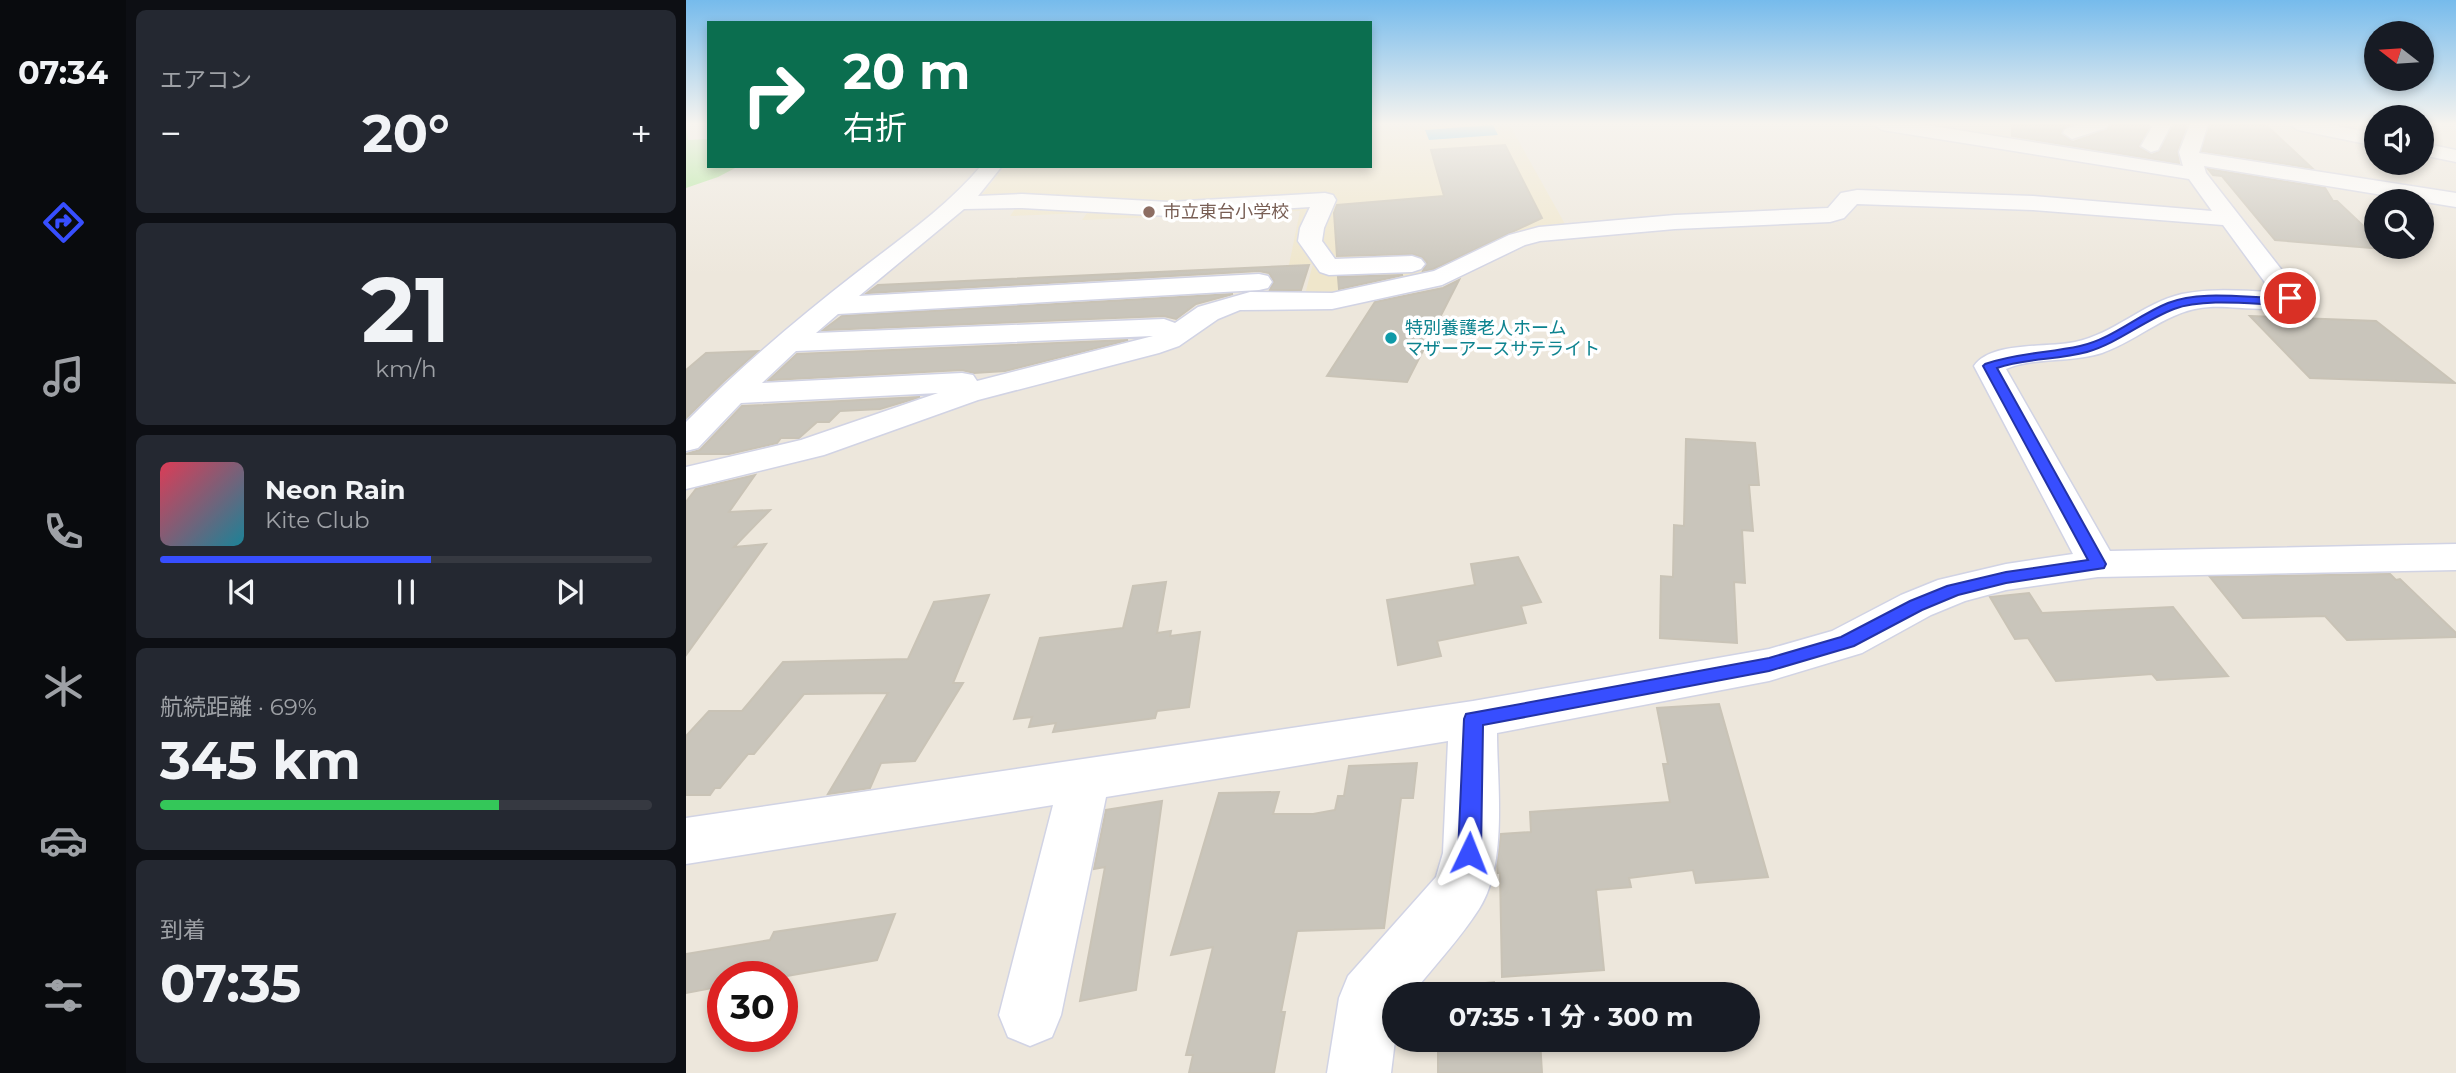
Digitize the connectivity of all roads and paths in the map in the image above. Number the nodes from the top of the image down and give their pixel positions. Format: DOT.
graph roads {
  1 [pos="985,174"];
  2 [pos="2201,174"];
  3 [pos="2280,174"];
  4 [pos="2456,200"];
  5 [pos="958,203"];
  6 [pos="2231,219"];
  7 [pos="1451,273"];
  8 [pos="1262,300"];
  9 [pos="831,306"];
  10 [pos="1190,326"];
  11 [pos="788,343"];
  12 [pos="1024,379"];
  13 [pos="730,394"];
  14 [pos="686,441"];
  15 [pos="686,478"];
  16 [pos="2456,557"];
  17 [pos="2098,564"];
  18 [pos="1473,719"];
  19 [pos="1084,780"];
  20 [pos="686,841"];
  21 [pos="1030,1014"];
  22 [pos="1359,1073"];
  1 -- 5 [label="street"];
  2 -- 6 [label="street"];
  3 -- 4 [label="street"];
  5 -- 7 [label="street"];
  5 -- 9 [label="street"];
  6 -- 7 [label="street"];
  6 -- 17 [label="street"];
  7 -- 8 [label="street"];
  8 -- 9 [label="street"];
  8 -- 10 [label="street"];
  9 -- 11 [label="street"];
  10 -- 11 [label="street"];
  10 -- 12 [label="street"];
  11 -- 13 [label="street"];
  12 -- 13 [label="street"];
  12 -- 15 [label="street"];
  13 -- 14 [label="street"];
  16 -- 17 [label="street"];
  17 -- 18 [label="street"];
  18 -- 19 [label="street"];
  18 -- 22 [label="street"];
  19 -- 20 [label="street"];
  19 -- 21 [label="street"];
}
